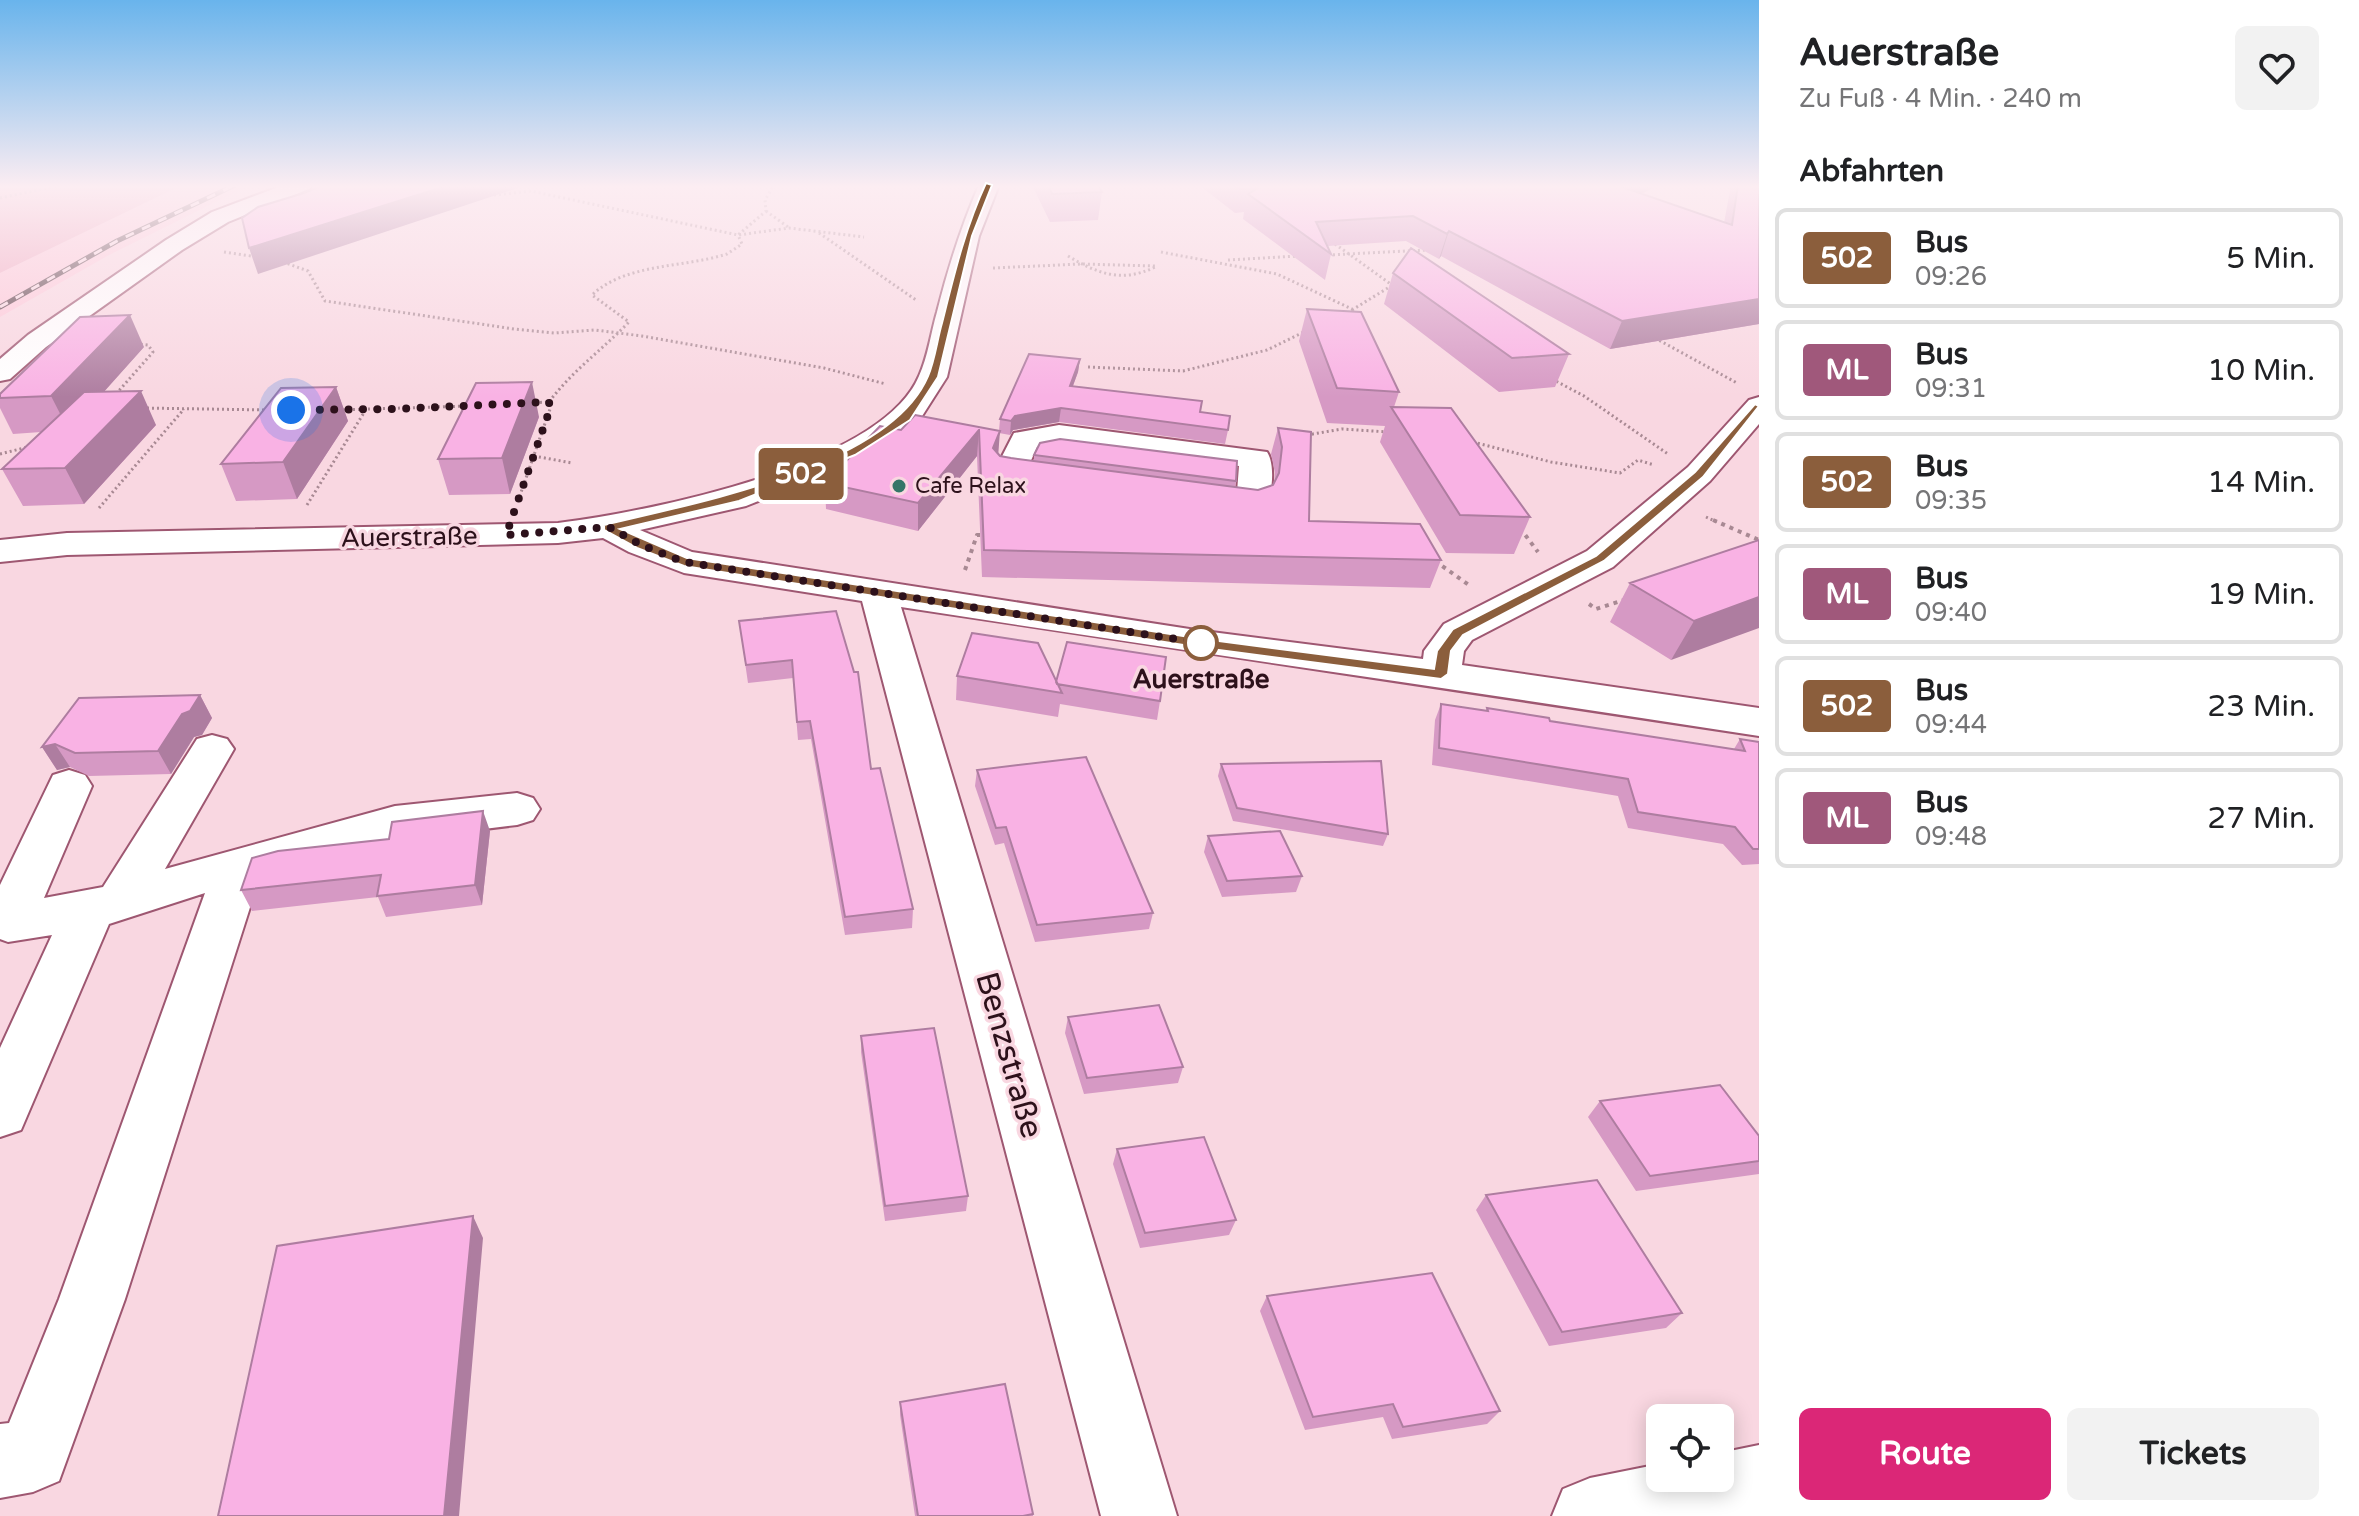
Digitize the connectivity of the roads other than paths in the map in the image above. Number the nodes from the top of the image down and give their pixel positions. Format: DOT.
graph roads {
  1 [pos="159,256"];
  2 [pos="963,256"];
  3 [pos="0,373"];
  4 [pos="1752,397"];
  5 [pos="896,424"];
  6 [pos="927,430"];
  7 [pos="1744,446"];
  8 [pos="1256,459"];
  9 [pos="609,527"];
  10 [pos="0,548"];
  11 [pos="878,593"];
  12 [pos="1441,674"];
  13 [pos="1759,722"];
  14 [pos="212,749"];
  15 [pos="69,786"];
  16 [pos="517,809"];
  17 [pos="240,864"];
  18 [pos="104,906"];
  19 [pos="0,1111"];
  20 [pos="0,1461"];
  21 [pos="1759,1482"];
  22 [pos="1139,1516"];
  23 [pos="1590,1516"];
  1 -- 3 [label="street"];
  2 -- 5 [label="street, Auerstraße"];
  4 -- 7 [label="street"];
  5 -- 6 [label="street"];
  5 -- 9 [label="street, Auerstraße"];
  7 -- 12 [label="street"];
  8 -- 8 [label="street"];
  9 -- 10 [label="street, Auerstraße"];
  9 -- 11 [label="street"];
  11 -- 12 [label="street"];
  11 -- 22 [label="street, Benzstraße"];
  12 -- 13 [label="street"];
  14 -- 18 [label="street"];
  15 -- 18 [label="street"];
  16 -- 17 [label="street"];
  17 -- 18 [label="street"];
  17 -- 20 [label="street"];
  18 -- 19 [label="street"];
  21 -- 23 [label="street"];
}
